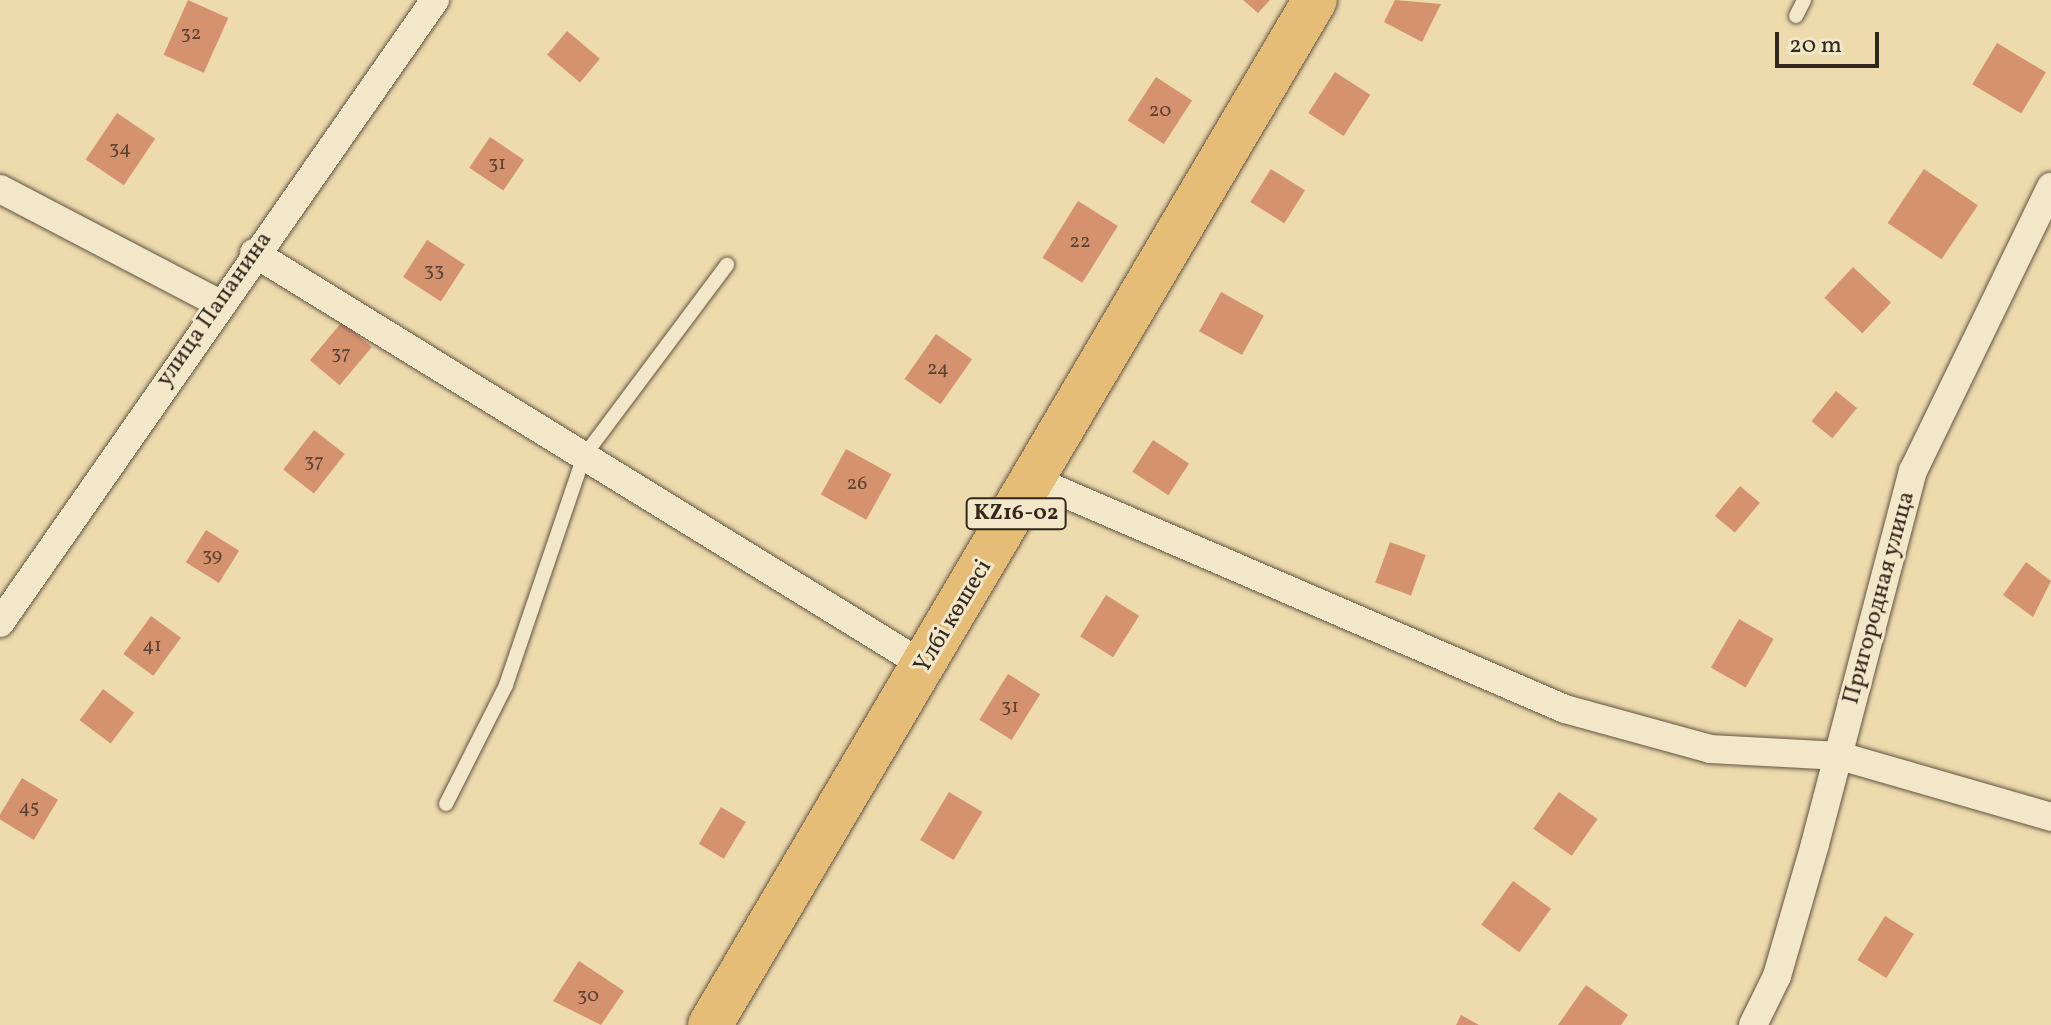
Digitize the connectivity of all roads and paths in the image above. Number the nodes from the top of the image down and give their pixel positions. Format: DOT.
graph roads {
  1 [pos="435,0"];
  2 [pos="1315,0"];
  3 [pos="1804,0"];
  4 [pos="1796,16"];
  5 [pos="2051,187"];
  6 [pos="0,189"];
  7 [pos="254,253"];
  8 [pos="727,265"];
  9 [pos="218,303"];
  10 [pos="584,456"];
  11 [pos="1036,481"];
  12 [pos="0,623"];
  13 [pos="925,666"];
  14 [pos="1840,756"];
  15 [pos="446,804"];
  16 [pos="2051,817"];
  17 [pos="710,1025"];
  18 [pos="1753,1025"];
  1 -- 7 [label="street, улица Папанина"];
  2 -- 11 [label="main road, Үлбі көшесі / KZ16-02"];
  3 -- 4 [label="lane"];
  5 -- 14 [label="street, Пригородная улица"];
  6 -- 9 [label="street"];
  7 -- 9 [label="street, улица Папанина"];
  7 -- 10 [label="street"];
  8 -- 10 [label="lane"];
  9 -- 12 [label="street, улица Папанина"];
  10 -- 13 [label="street"];
  10 -- 15 [label="lane"];
  11 -- 13 [label="main road, Үлбі көшесі / KZ16-02"];
  11 -- 14 [label="street"];
  13 -- 17 [label="main road, Үлбі көшесі / KZ16-02"];
  14 -- 16 [label="street"];
  14 -- 18 [label="street, Пригородная улица"];
}
